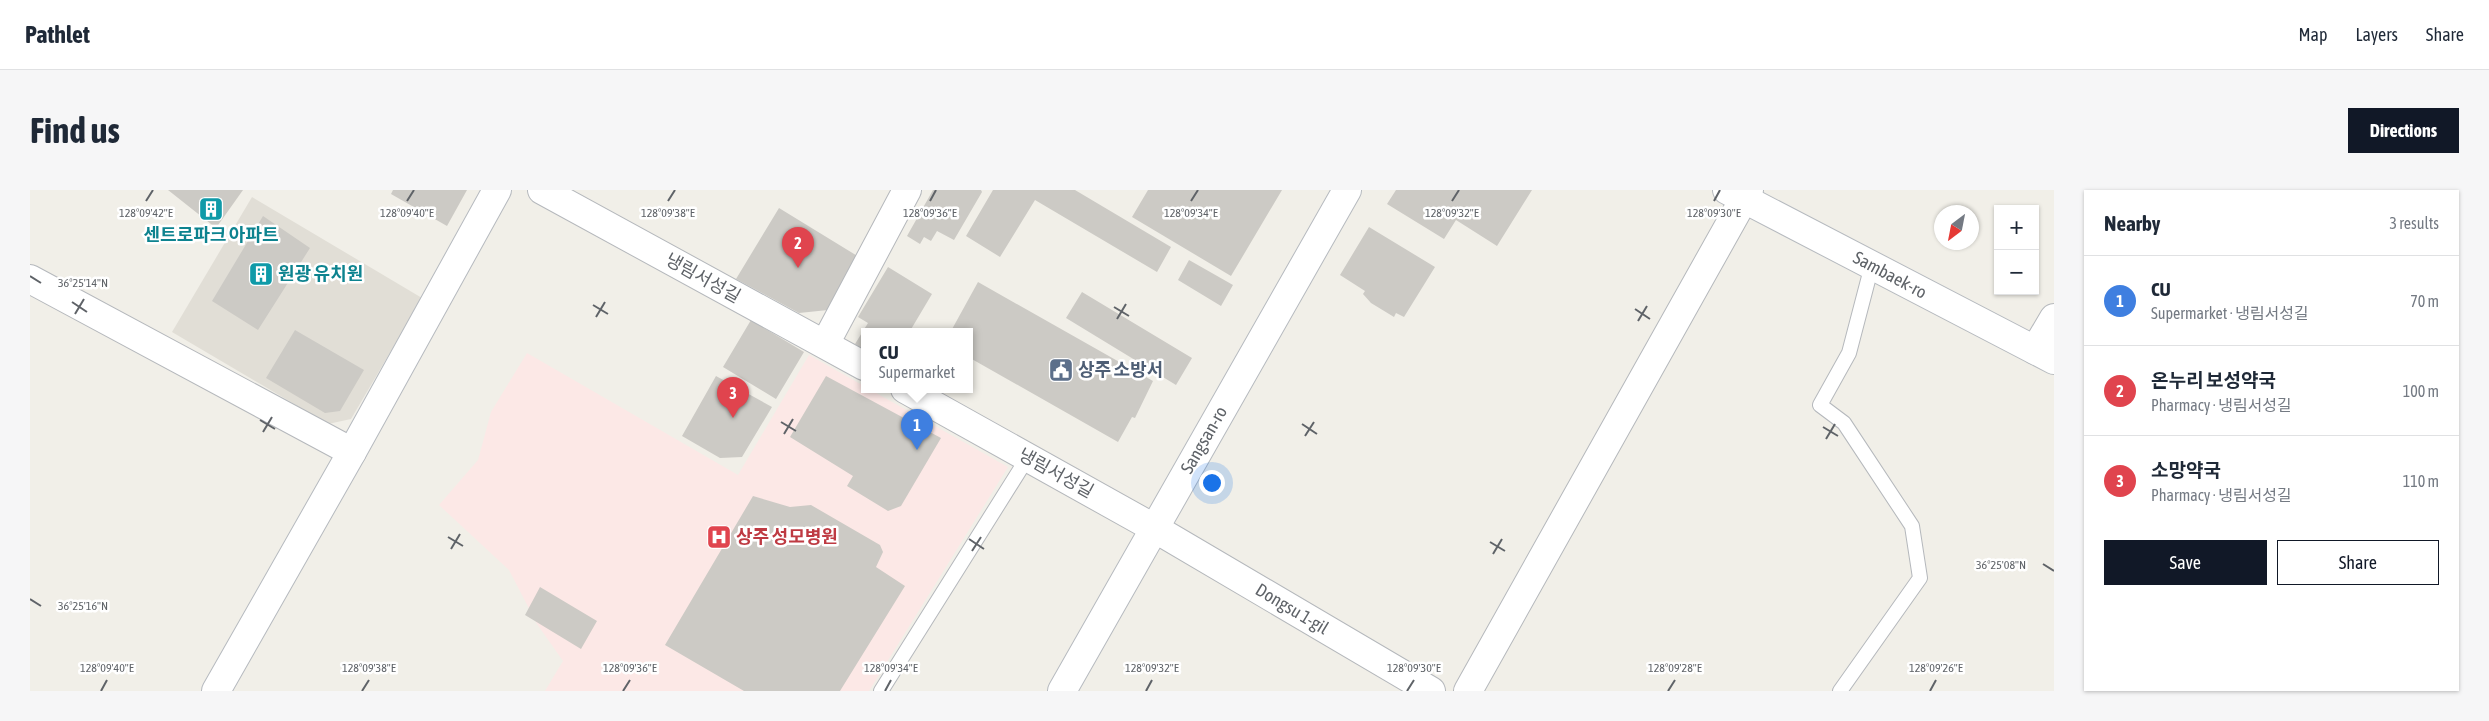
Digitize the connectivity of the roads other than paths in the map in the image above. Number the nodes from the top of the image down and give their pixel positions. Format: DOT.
graph roads {
  1 [pos="497,190"];
  2 [pos="542,190"];
  3 [pos="907,190"];
  4 [pos="1347,190"];
  5 [pos="1740,193"];
  6 [pos="1872,265"];
  7 [pos="30,279"];
  8 [pos="2054,318"];
  9 [pos="825,344"];
  10 [pos="2045,355"];
  11 [pos="861,364"];
  12 [pos="912,393"];
  13 [pos="352,452"];
  14 [pos="1028,457"];
  15 [pos="1154,528"];
  16 [pos="216,691"];
  17 [pos="882,691"];
  18 [pos="1062,691"];
  19 [pos="1431,691"];
  20 [pos="1468,691"];
  21 [pos="1840,691"];
  1 -- 13 [label="street"];
  2 -- 9 [label="street, 냉림서성길"];
  3 -- 9 [label="street"];
  4 -- 15 [label="street, Sangsan-ro"];
  5 -- 6 [label="street, Sambaek-ro"];
  5 -- 20 [label="street"];
  6 -- 10 [label="street, Sambaek-ro"];
  6 -- 21 [label="lane"];
  7 -- 13 [label="street"];
  8 -- 10 [label="street"];
  9 -- 11 [label="street, 냉림서성길"];
  12 -- 14 [label="street, 냉림서성길"];
  13 -- 16 [label="street"];
  14 -- 15 [label="street, 냉림서성길"];
  14 -- 17 [label="lane"];
  15 -- 18 [label="street, Sangsan-ro"];
  15 -- 19 [label="street, Dongsu 1-gil"];
}
